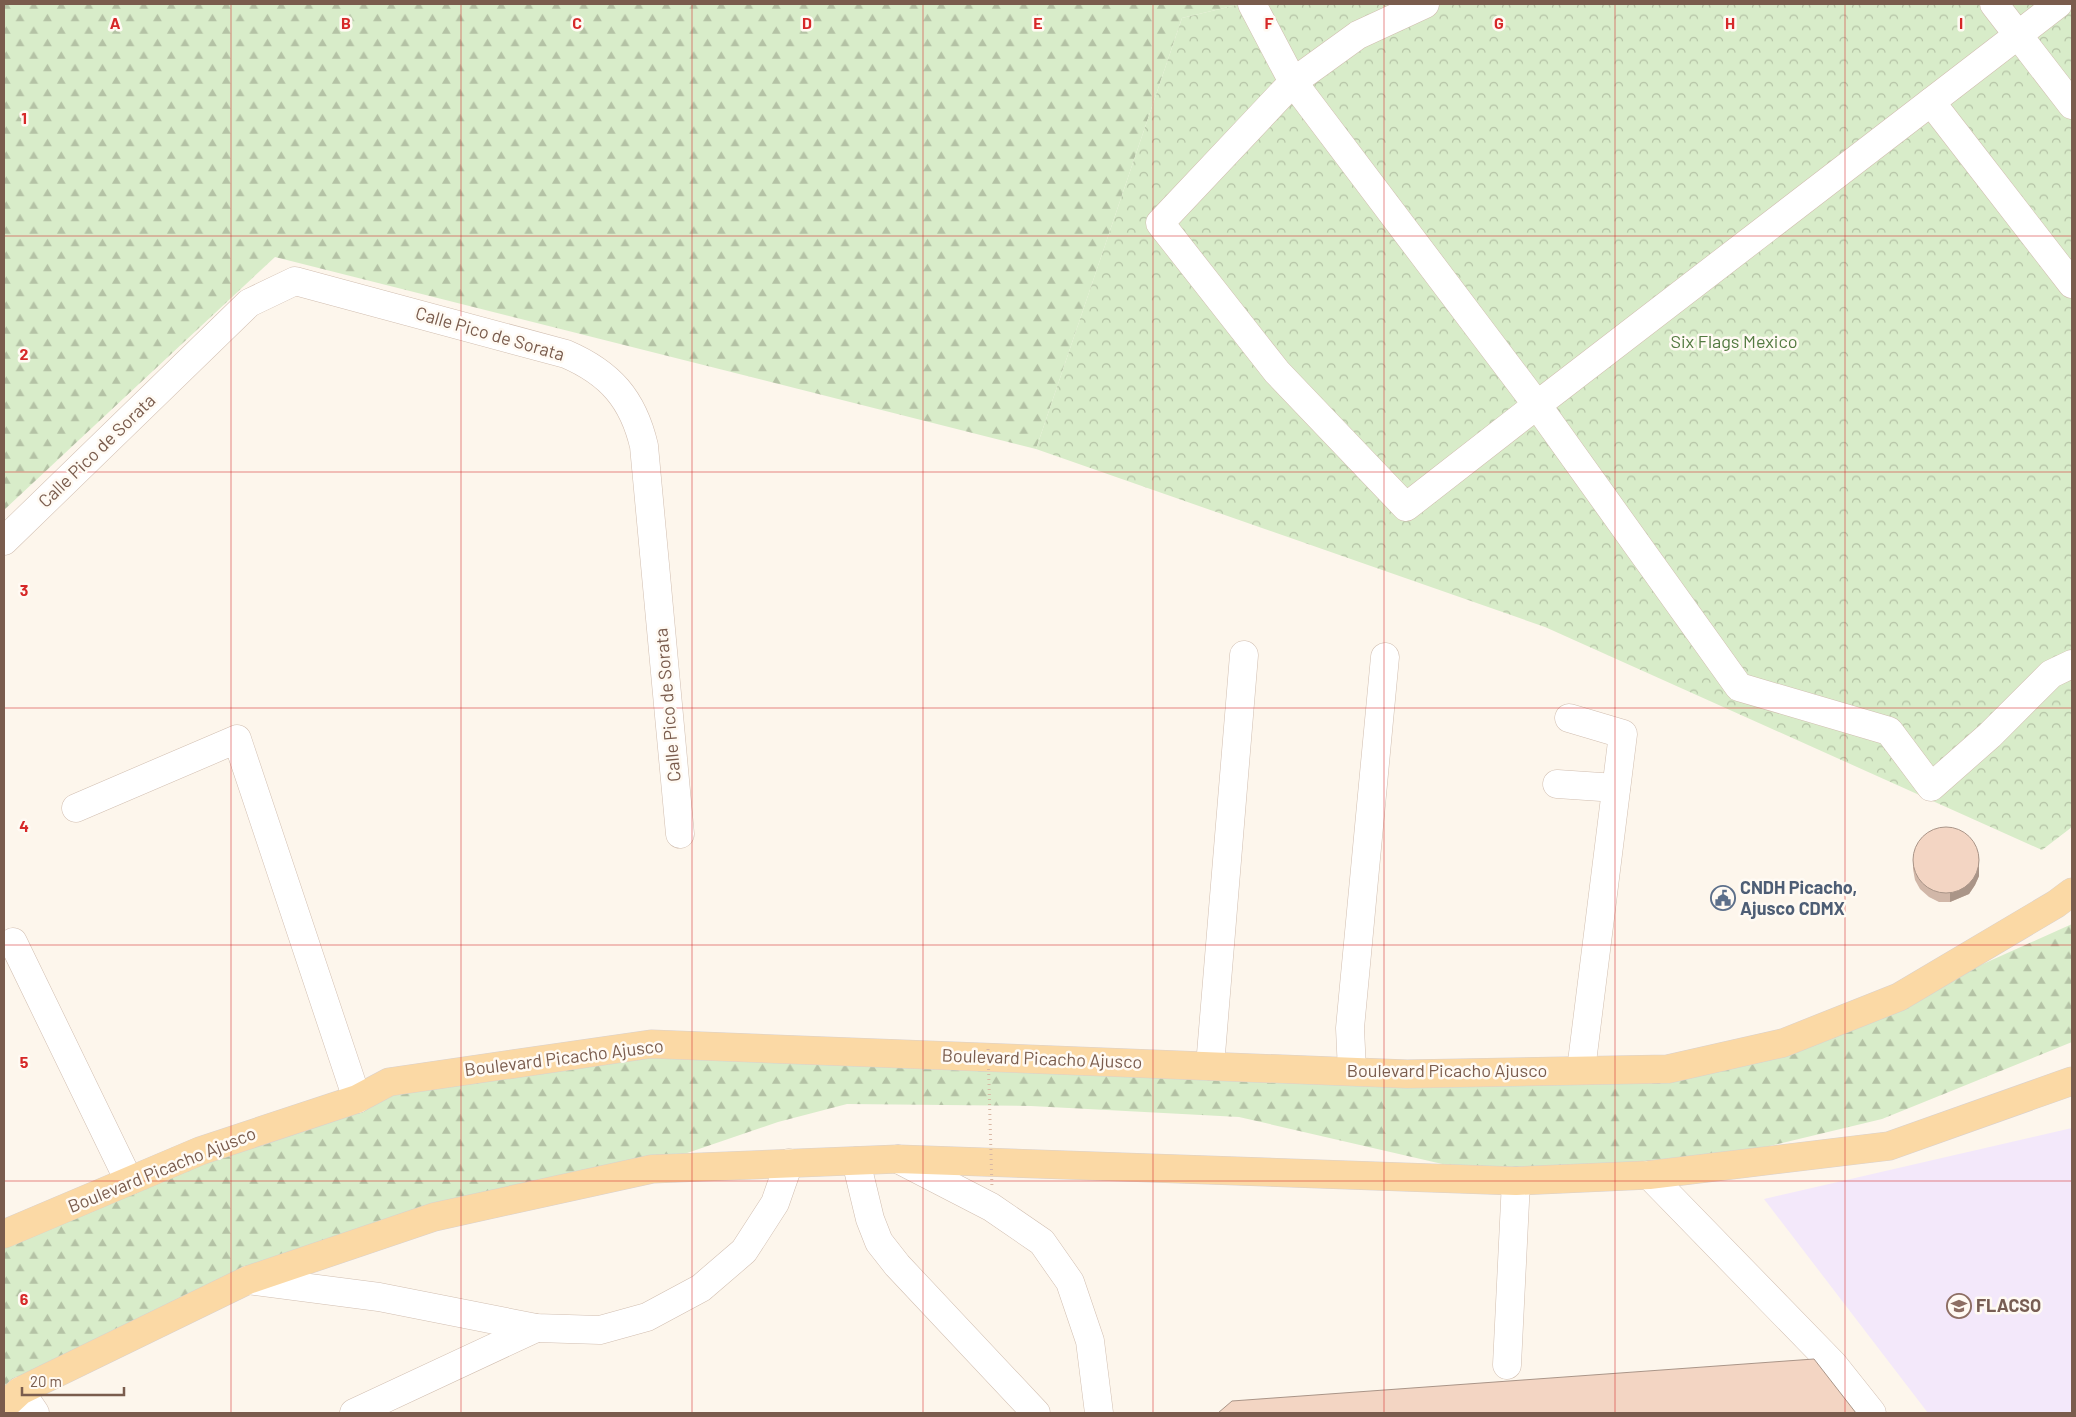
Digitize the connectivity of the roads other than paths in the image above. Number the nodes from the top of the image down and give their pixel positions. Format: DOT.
graph roads {
  1 [pos="1252,4"];
  2 [pos="1425,4"];
  3 [pos="1994,4"];
  4 [pos="2058,4"];
  5 [pos="2018,35"];
  6 [pos="1293,82"];
  7 [pos="1931,102"];
  8 [pos="2072,105"];
  9 [pos="2072,284"];
  10 [pos="1537,405"];
  11 [pos="4,541"];
  12 [pos="1244,655"];
  13 [pos="1386,657"];
  14 [pos="2072,664"];
  15 [pos="1569,718"];
  16 [pos="1557,784"];
  17 [pos="1616,788"];
  18 [pos="76,808"];
  19 [pos="680,834"];
  20 [pos="2072,892"];
  21 [pos="14,942"];
  22 [pos="1210,1066"];
  23 [pos="1581,1070"];
  24 [pos="1352,1071"];
  25 [pos="2072,1081"];
  26 [pos="357,1099"];
  27 [pos="898,1159"];
  28 [pos="856,1161"];
  29 [pos="790,1163"];
  30 [pos="1649,1175"];
  31 [pos="129,1181"];
  32 [pos="1516,1181"];
  33 [pos="4,1234"];
  34 [pos="248,1280"];
  35 [pos="536,1328"];
  36 [pos="1507,1365"];
  37 [pos="20,1404"];
  38 [pos="354,1413"];
  39 [pos="1036,1413"];
  40 [pos="1098,1413"];
  41 [pos="1872,1413"];
  1 -- 6 [label="street"];
  2 -- 6 [label="street"];
  3 -- 5 [label="street"];
  4 -- 5 [label="street"];
  5 -- 7 [label="street"];
  5 -- 8 [label="street"];
  6 -- 10 [label="street"];
  6 -- 10 [label="street"];
  7 -- 9 [label="street"];
  7 -- 10 [label="street"];
  10 -- 14 [label="street"];
  11 -- 19 [label="street, Calle Pico de Sorata"];
  12 -- 22 [label="street"];
  13 -- 24 [label="street"];
  15 -- 17 [label="street"];
  16 -- 17 [label="street"];
  17 -- 23 [label="street"];
  18 -- 26 [label="street"];
  20 -- 23 [label="main road, Boulevard Picacho Ajusco"];
  21 -- 31 [label="street"];
  22 -- 24 [label="main road, Boulevard Picacho Ajusco"];
  22 -- 26 [label="main road, Boulevard Picacho Ajusco"];
  23 -- 24 [label="main road, Boulevard Picacho Ajusco"];
  25 -- 30 [label="main road"];
  26 -- 31 [label="main road, Boulevard Picacho Ajusco"];
  27 -- 28 [label="main road"];
  27 -- 32 [label="main road"];
  27 -- 40 [label="street"];
  28 -- 29 [label="main road"];
  28 -- 39 [label="street"];
  29 -- 34 [label="main road"];
  29 -- 35 [label="street"];
  30 -- 32 [label="main road"];
  30 -- 41 [label="street"];
  31 -- 33 [label="main road, Boulevard Picacho Ajusco"];
  32 -- 36 [label="street"];
  34 -- 35 [label="street"];
  34 -- 37 [label="main road"];
  35 -- 38 [label="street"];
}
